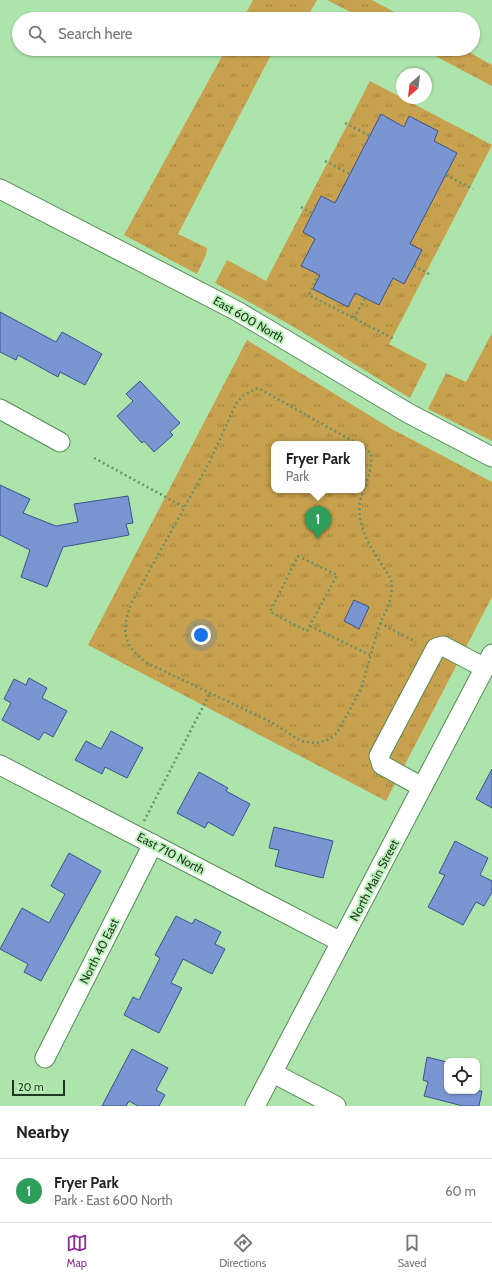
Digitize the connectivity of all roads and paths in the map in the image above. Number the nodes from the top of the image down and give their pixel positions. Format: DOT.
graph roads {
  1 [pos="345,123"];
  2 [pos="370,136"];
  3 [pos="325,162"];
  4 [pos="350,174"];
  5 [pos="446,175"];
  6 [pos="473,189"];
  7 [pos="0,190"];
  8 [pos="301,207"];
  9 [pos="312,213"];
  10 [pos="414,266"];
  11 [pos="318,274"];
  12 [pos="428,274"];
  13 [pos="365,298"];
  14 [pos="354,318"];
  15 [pos="394,339"];
  16 [pos="0,409"];
  17 [pos="353,441"];
  18 [pos="60,442"];
  19 [pos="365,448"];
  20 [pos="492,457"];
  21 [pos="94,458"];
  22 [pos="365,487"];
  23 [pos="363,493"];
  24 [pos="184,507"];
  25 [pos="380,623"];
  26 [pos="310,626"];
  27 [pos="416,642"];
  28 [pos="370,655"];
  29 [pos="488,661"];
  30 [pos="210,693"];
  31 [pos="0,764"];
  32 [pos="422,787"];
  33 [pos="142,824"];
  34 [pos="153,844"];
  35 [pos="341,942"];
  36 [pos="45,1058"];
  37 [pos="273,1073"];
  38 [pos="255,1106"];
  39 [pos="336,1106"];
  1 -- 2 [label="path"];
  3 -- 4 [label="path"];
  5 -- 6 [label="path"];
  7 -- 20 [label="street, East 600 North"];
  8 -- 9 [label="path"];
  10 -- 12 [label="path"];
  11 -- 14 [label="path"];
  13 -- 14 [label="path"];
  14 -- 15 [label="path"];
  16 -- 18 [label="street"];
  17 -- 24 [label="path"];
  19 -- 22 [label="path"];
  21 -- 24 [label="path"];
  23 -- 25 [label="path"];
  24 -- 30 [label="path"];
  25 -- 27 [label="path"];
  25 -- 28 [label="path"];
  26 -- 26 [label="path"];
  26 -- 28 [label="path"];
  28 -- 30 [label="path"];
  29 -- 32 [label="street, North Main Street"];
  29 -- 32 [label="street"];
  30 -- 33 [label="path"];
  31 -- 34 [label="street, East 710 North"];
  32 -- 35 [label="street, North Main Street"];
  34 -- 35 [label="street, East 710 North"];
  34 -- 36 [label="street, North 40 East"];
  35 -- 37 [label="street, North Main Street"];
  37 -- 38 [label="street, North Main Street"];
  37 -- 39 [label="street"];
}
